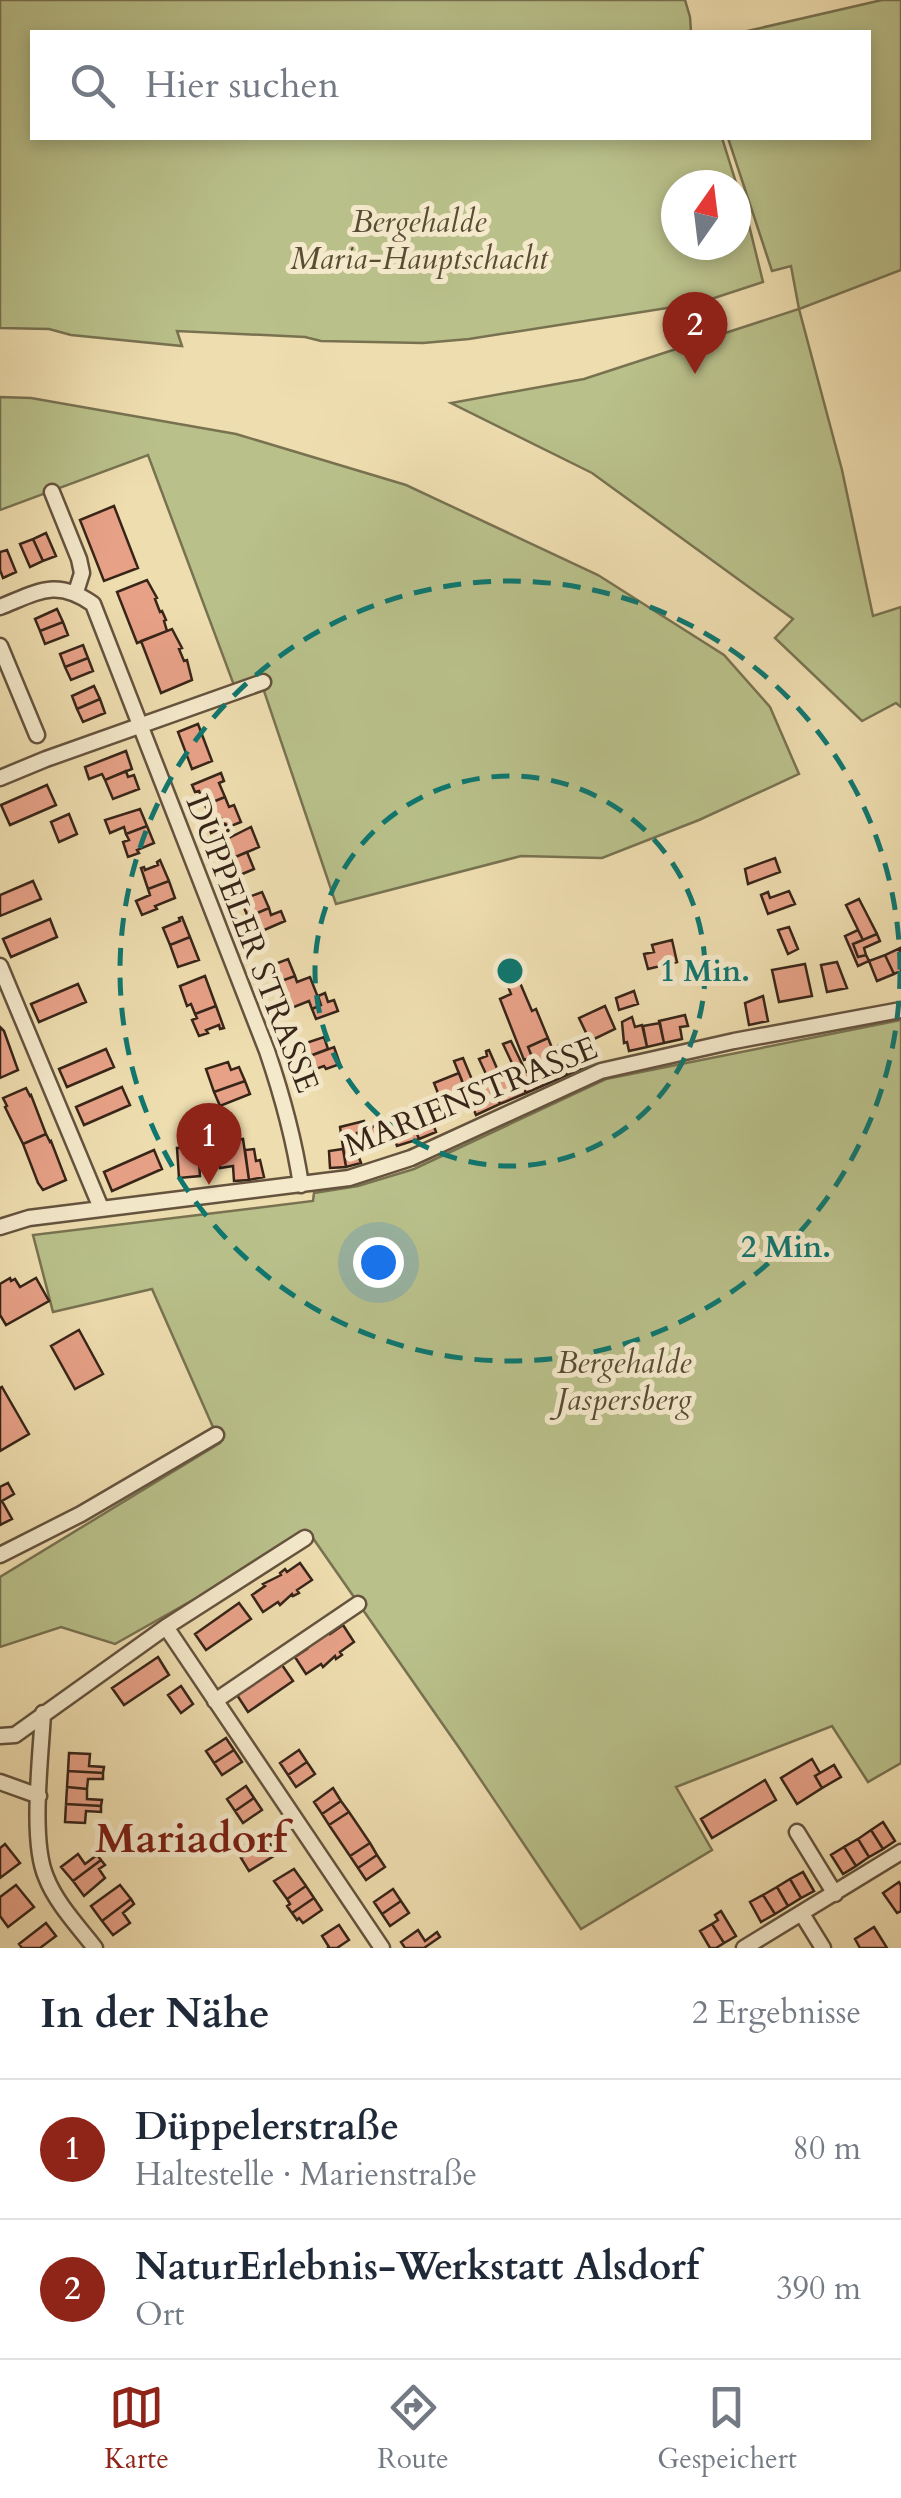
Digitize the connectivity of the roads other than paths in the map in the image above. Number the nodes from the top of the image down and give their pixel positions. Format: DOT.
graph roads {
  1 [pos="52,492"];
  2 [pos="76,592"];
  3 [pos="0,607"];
  4 [pos="0,646"];
  5 [pos="264,682"];
  6 [pos="140,725"];
  7 [pos="37,735"];
  8 [pos="0,778"];
  9 [pos="0,966"];
  10 [pos="901,1010"];
  11 [pos="300,1185"];
  12 [pos="101,1208"];
  13 [pos="0,1227"];
  14 [pos="216,1436"];
  15 [pos="305,1538"];
  16 [pos="0,1555"];
  17 [pos="358,1604"];
  18 [pos="166,1627"];
  19 [pos="215,1700"];
  20 [pos="43,1713"];
  21 [pos="0,1736"];
  22 [pos="0,1782"];
  23 [pos="39,1796"];
  24 [pos="797,1832"];
  25 [pos="901,1852"];
  26 [pos="835,1894"];
  27 [pos="802,1914"];
  28 [pos="94,1948"];
  29 [pos="382,1948"];
  30 [pos="744,1948"];
  31 [pos="822,1948"];
  1 -- 2 [label="street"];
  2 -- 3 [label="street"];
  2 -- 6 [label="street, DÜPPELER STRASSE"];
  4 -- 7 [label="street"];
  5 -- 6 [label="street"];
  6 -- 8 [label="street"];
  6 -- 11 [label="street, DÜPPELER STRASSE"];
  9 -- 12 [label="street"];
  10 -- 11 [label="street, MARIENSTRASSE"];
  11 -- 12 [label="street, MARIENSTRASSE"];
  12 -- 13 [label="street, MARIENSTRASSE"];
  14 -- 16 [label="street"];
  15 -- 18 [label="street"];
  17 -- 19 [label="street"];
  18 -- 19 [label="street"];
  18 -- 20 [label="street"];
  19 -- 29 [label="street"];
  20 -- 21 [label="street"];
  20 -- 23 [label="street"];
  22 -- 23 [label="street"];
  23 -- 28 [label="street"];
  24 -- 26 [label="street"];
  25 -- 26 [label="street"];
  26 -- 27 [label="street"];
  27 -- 30 [label="street"];
  27 -- 31 [label="street"];
}
